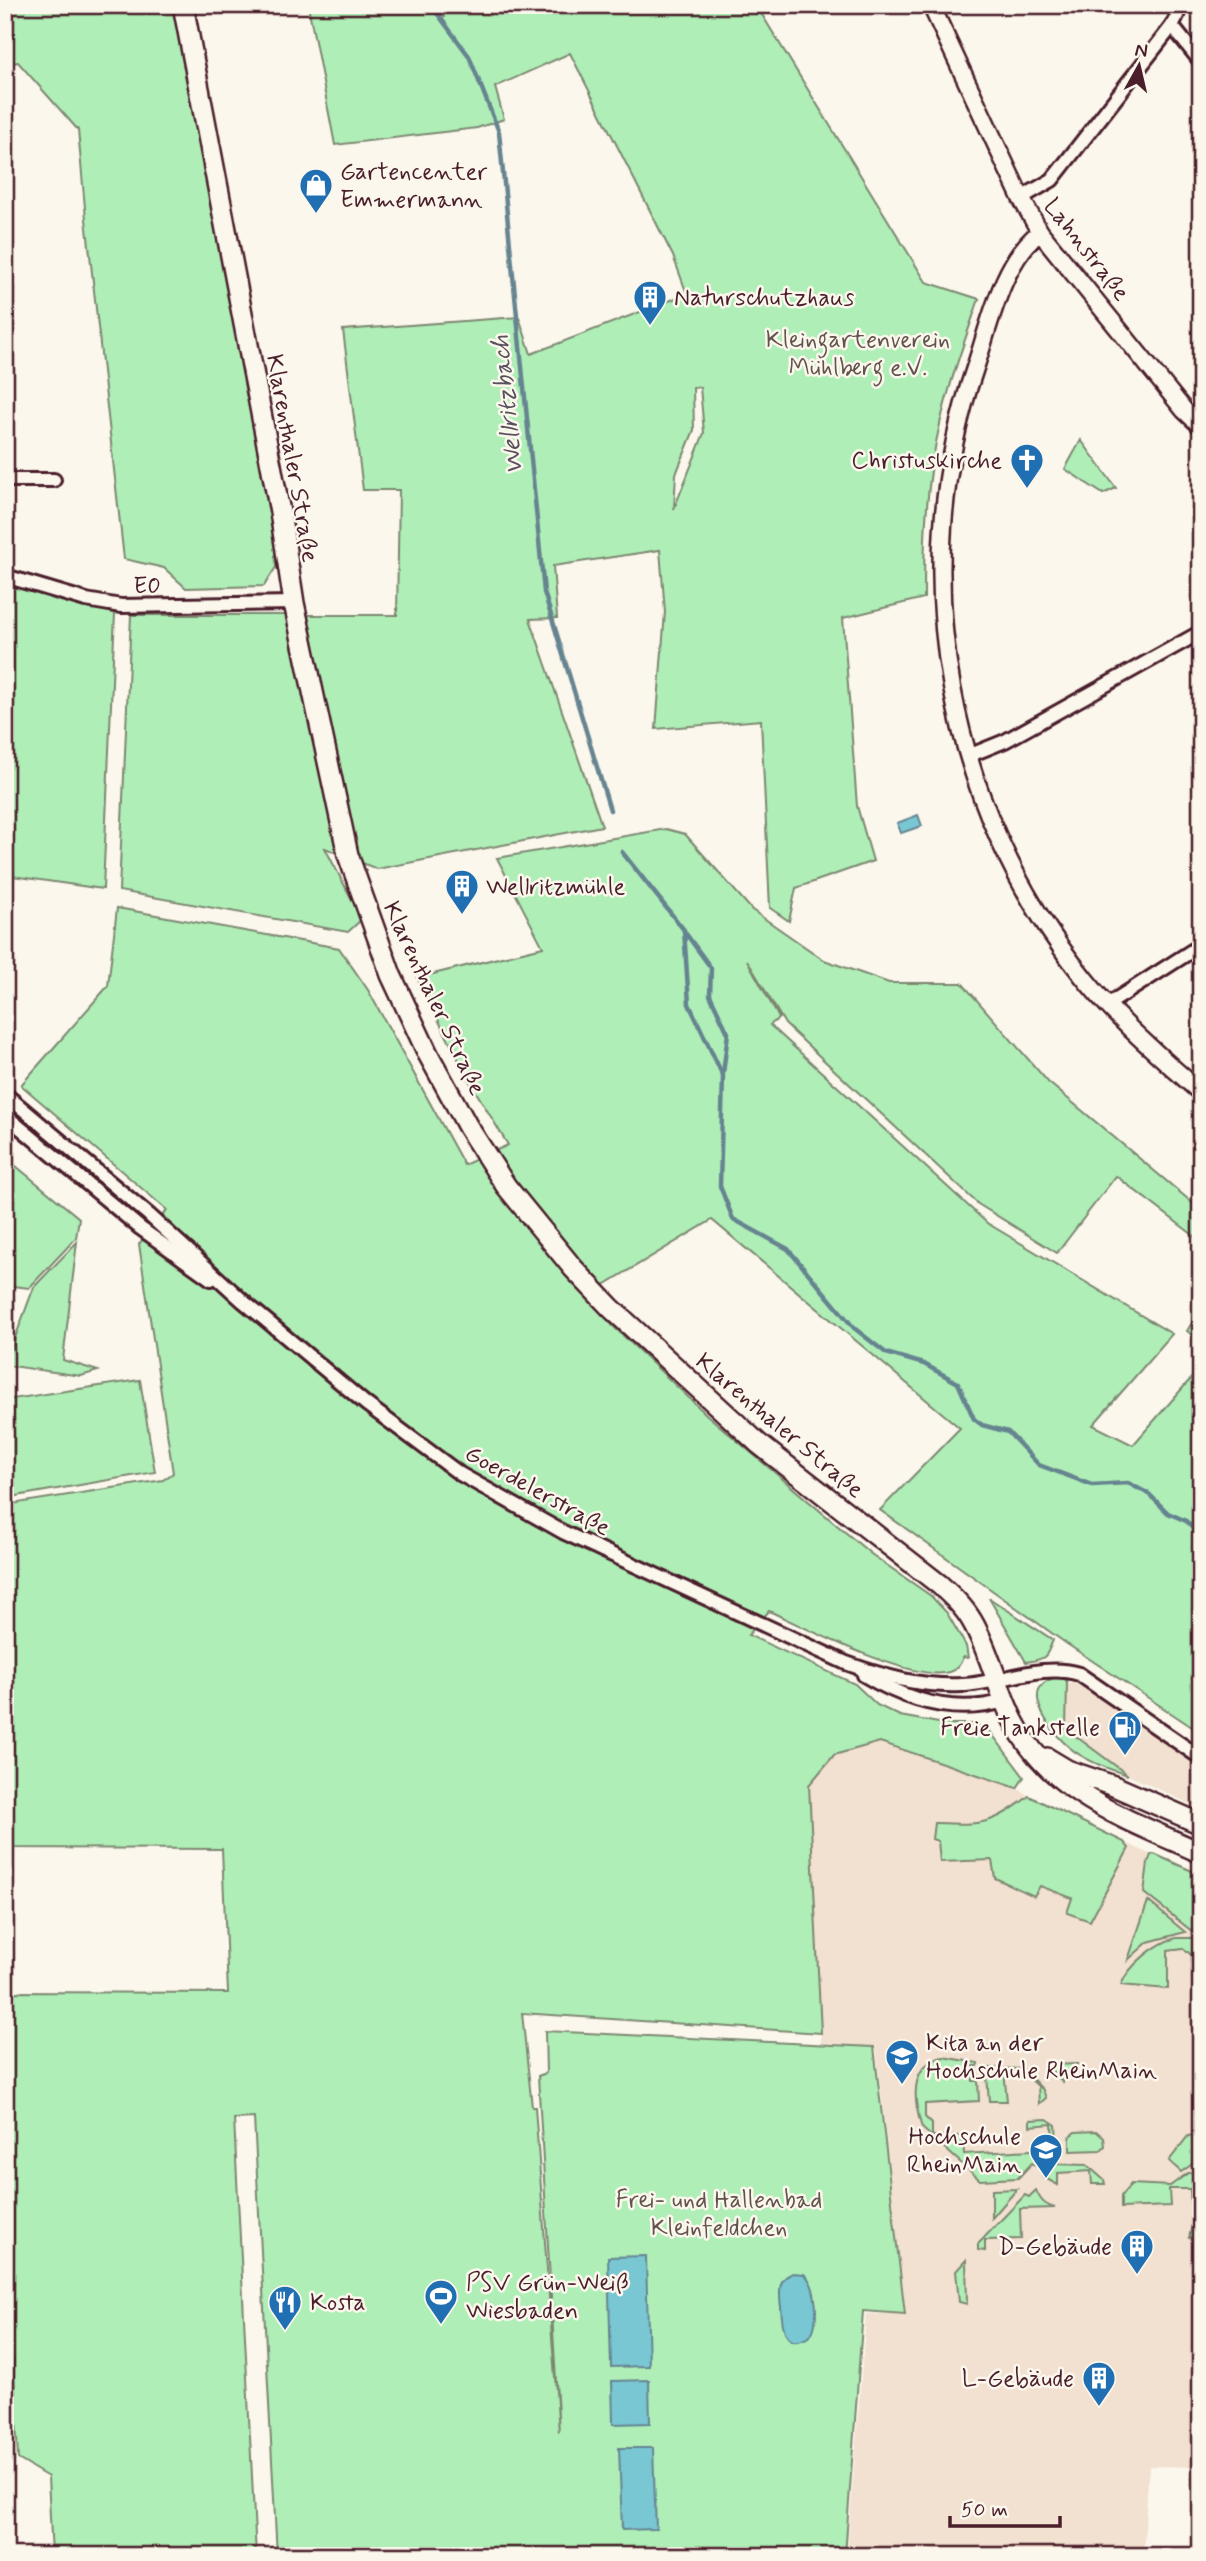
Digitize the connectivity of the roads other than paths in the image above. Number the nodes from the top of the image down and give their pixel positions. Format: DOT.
graph roads {
  1 [pos="183,5"];
  2 [pos="931,5"];
  3 [pos="1182,5"];
  4 [pos="1172,26"];
  5 [pos="1201,62"];
  6 [pos="1021,198"];
  7 [pos="1040,232"];
  8 [pos="1201,426"];
  9 [pos="5,480"];
  10 [pos="54,480"];
  11 [pos="5,576"];
  12 [pos="294,603"];
  13 [pos="1201,632"];
  14 [pos="968,755"];
  15 [pos="1201,946"];
  16 [pos="1107,1005"];
  17 [pos="1201,1093"];
  18 [pos="5,1094"];
  19 [pos="5,1115"];
  20 [pos="243,1301"];
  21 [pos="846,1663"];
  22 [pos="998,1681"];
  23 [pos="1004,1701"];
  24 [pos="1024,1740"];
  25 [pos="1201,1758"];
  26 [pos="1201,1824"];
  27 [pos="1201,1853"];
  1 -- 12 [label="main road, Klarenthaler Straße"];
  2 -- 6 [label="street, Lahnstraße"];
  3 -- 4 [label="street"];
  4 -- 5 [label="street"];
  4 -- 6 [label="street"];
  6 -- 7 [label="street, Lahnstraße"];
  7 -- 8 [label="street, Lahnstraße"];
  7 -- 14 [label="street"];
  9 -- 10 [label="street"];
  11 -- 12 [label="street, E0"];
  12 -- 22 [label="main road, Klarenthaler Straße"];
  13 -- 14 [label="street"];
  14 -- 16 [label="street"];
  15 -- 16 [label="street"];
  16 -- 17 [label="street"];
  18 -- 20 [label="street, Goerdelerstraße"];
  19 -- 20 [label="street, Goerdelerstraße"];
  20 -- 21 [label="street, Goerdelerstraße"];
  21 -- 22 [label="street, Goerdelerstraße"];
  21 -- 23 [label="street, Goerdelerstraße"];
  22 -- 23 [label="main road, Klarenthaler Straße"];
  22 -- 25 [label="street"];
  23 -- 24 [label="main road, Klarenthaler Straße"];
  24 -- 26 [label="main road, Klarenthaler Straße"];
  24 -- 27 [label="main road, Klarenthaler Straße"];
}
